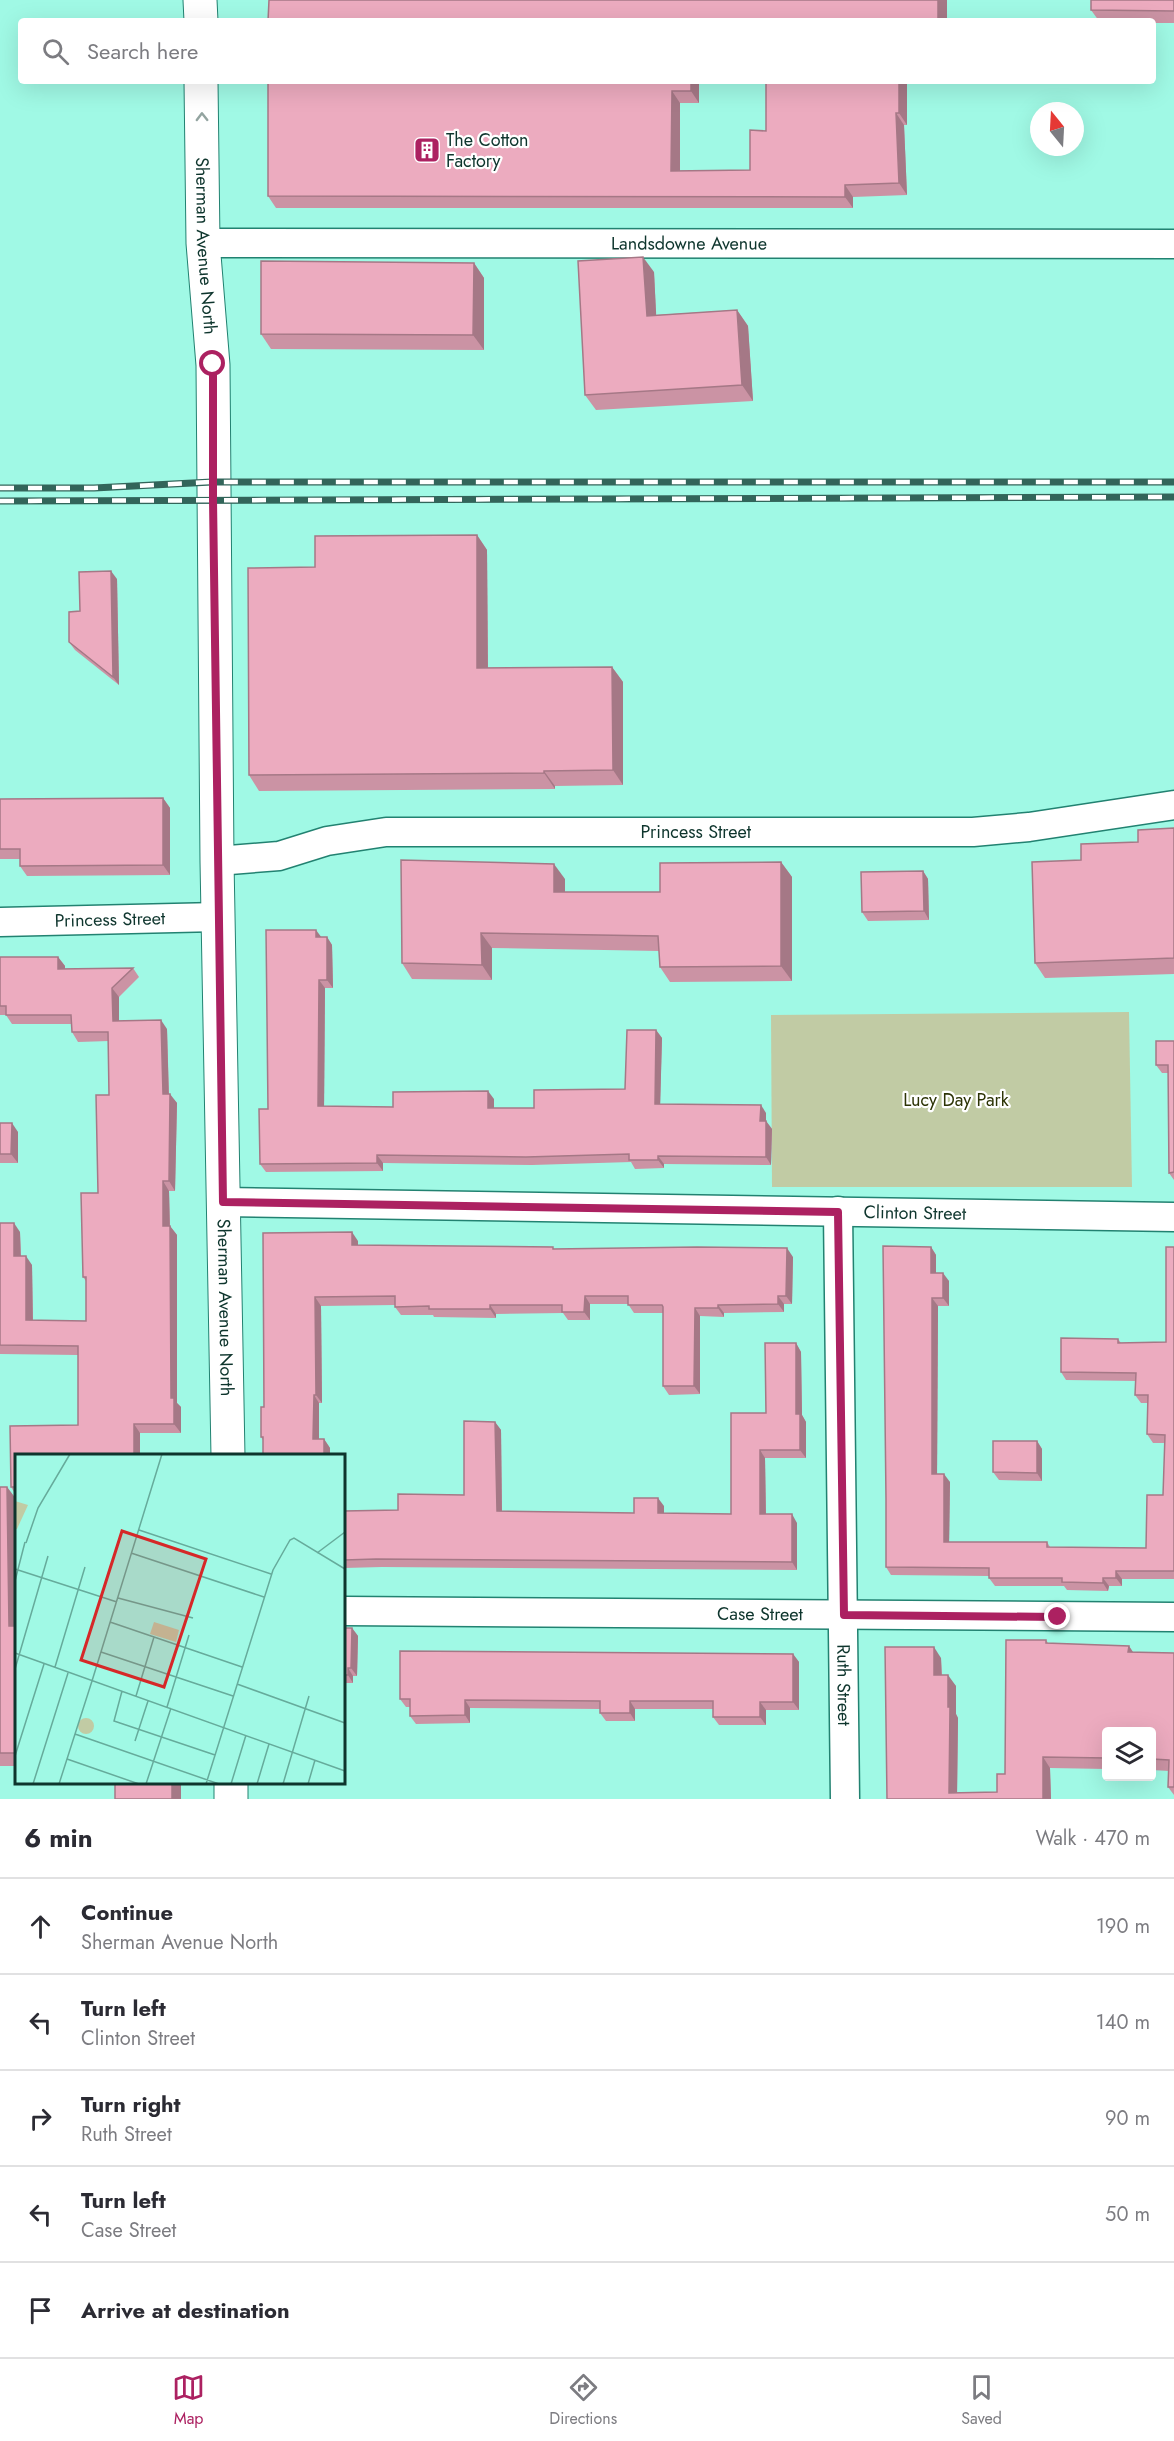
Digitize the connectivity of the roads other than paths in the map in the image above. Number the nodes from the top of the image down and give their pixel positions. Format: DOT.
graph roads {
  1 [pos="200,0"];
  2 [pos="201,18"];
  3 [pos="201,84"];
  4 [pos="203,243"];
  5 [pos="1174,244"];
  6 [pos="1174,805"];
  7 [pos="217,861"];
  8 [pos="218,917"];
  9 [pos="0,922"];
  10 [pos="223,1202"];
  11 [pos="838,1212"];
  12 [pos="1174,1217"];
  13 [pos="228,1454"];
  14 [pos="345,1611"];
  15 [pos="844,1615"];
  16 [pos="1174,1617"];
  17 [pos="845,1799"];
  1 -- 2 [label="main road"];
  4 -- 3 [label="main road, Sherman Avenue North, one-way"];
  4 -- 5 [label="street, Landsdowne Avenue"];
  4 -- 7 [label="main road, Sherman Avenue North"];
  6 -- 7 [label="street, Princess Street"];
  7 -- 8 [label="main road, Sherman Avenue North"];
  8 -- 9 [label="street, Princess Street"];
  8 -- 10 [label="main road, Sherman Avenue North"];
  10 -- 11 [label="street, Clinton Street"];
  10 -- 13 [label="main road, Sherman Avenue North"];
  11 -- 12 [label="street, Clinton Street"];
  11 -- 15 [label="street, Ruth Street"];
  14 -- 15 [label="street, Case Street"];
  15 -- 16 [label="street, Case Street"];
  15 -- 17 [label="street, Ruth Street"];
}
